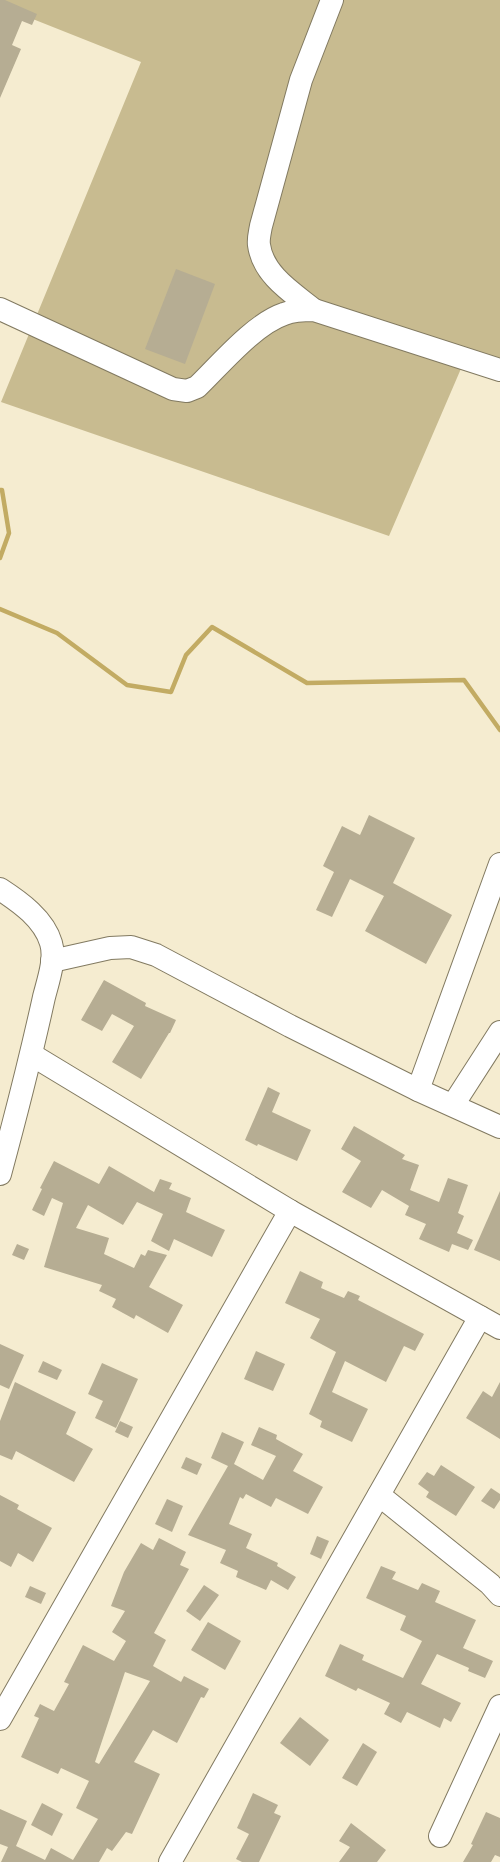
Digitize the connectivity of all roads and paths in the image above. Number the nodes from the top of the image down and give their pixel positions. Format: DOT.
graph roads {
  1 [pos="332,0"];
  2 [pos="0,309"];
  3 [pos="314,310"];
  4 [pos="500,370"];
  5 [pos="500,864"];
  6 [pos="0,889"];
  7 [pos="52,961"];
  8 [pos="500,1032"];
  9 [pos="32,1055"];
  10 [pos="418,1090"];
  11 [pos="453,1105"];
  12 [pos="500,1127"];
  13 [pos="0,1174"];
  14 [pos="290,1211"];
  15 [pos="480,1317"];
  16 [pos="500,1328"];
  17 [pos="379,1494"];
  18 [pos="500,1595"];
  19 [pos="500,1706"];
  20 [pos="0,1719"];
  21 [pos="440,1836"];
  22 [pos="170,1862"];
  1 -- 3 [label="street"];
  2 -- 3 [label="street"];
  3 -- 4 [label="street"];
  5 -- 10 [label="street"];
  6 -- 7 [label="street"];
  7 -- 9 [label="street"];
  7 -- 10 [label="street"];
  8 -- 11 [label="street"];
  9 -- 13 [label="street"];
  9 -- 14 [label="street"];
  10 -- 11 [label="street"];
  11 -- 12 [label="street"];
  14 -- 15 [label="street"];
  14 -- 20 [label="street"];
  15 -- 16 [label="street"];
  15 -- 17 [label="street"];
  17 -- 18 [label="street"];
  17 -- 22 [label="street"];
  19 -- 21 [label="street"];
}
